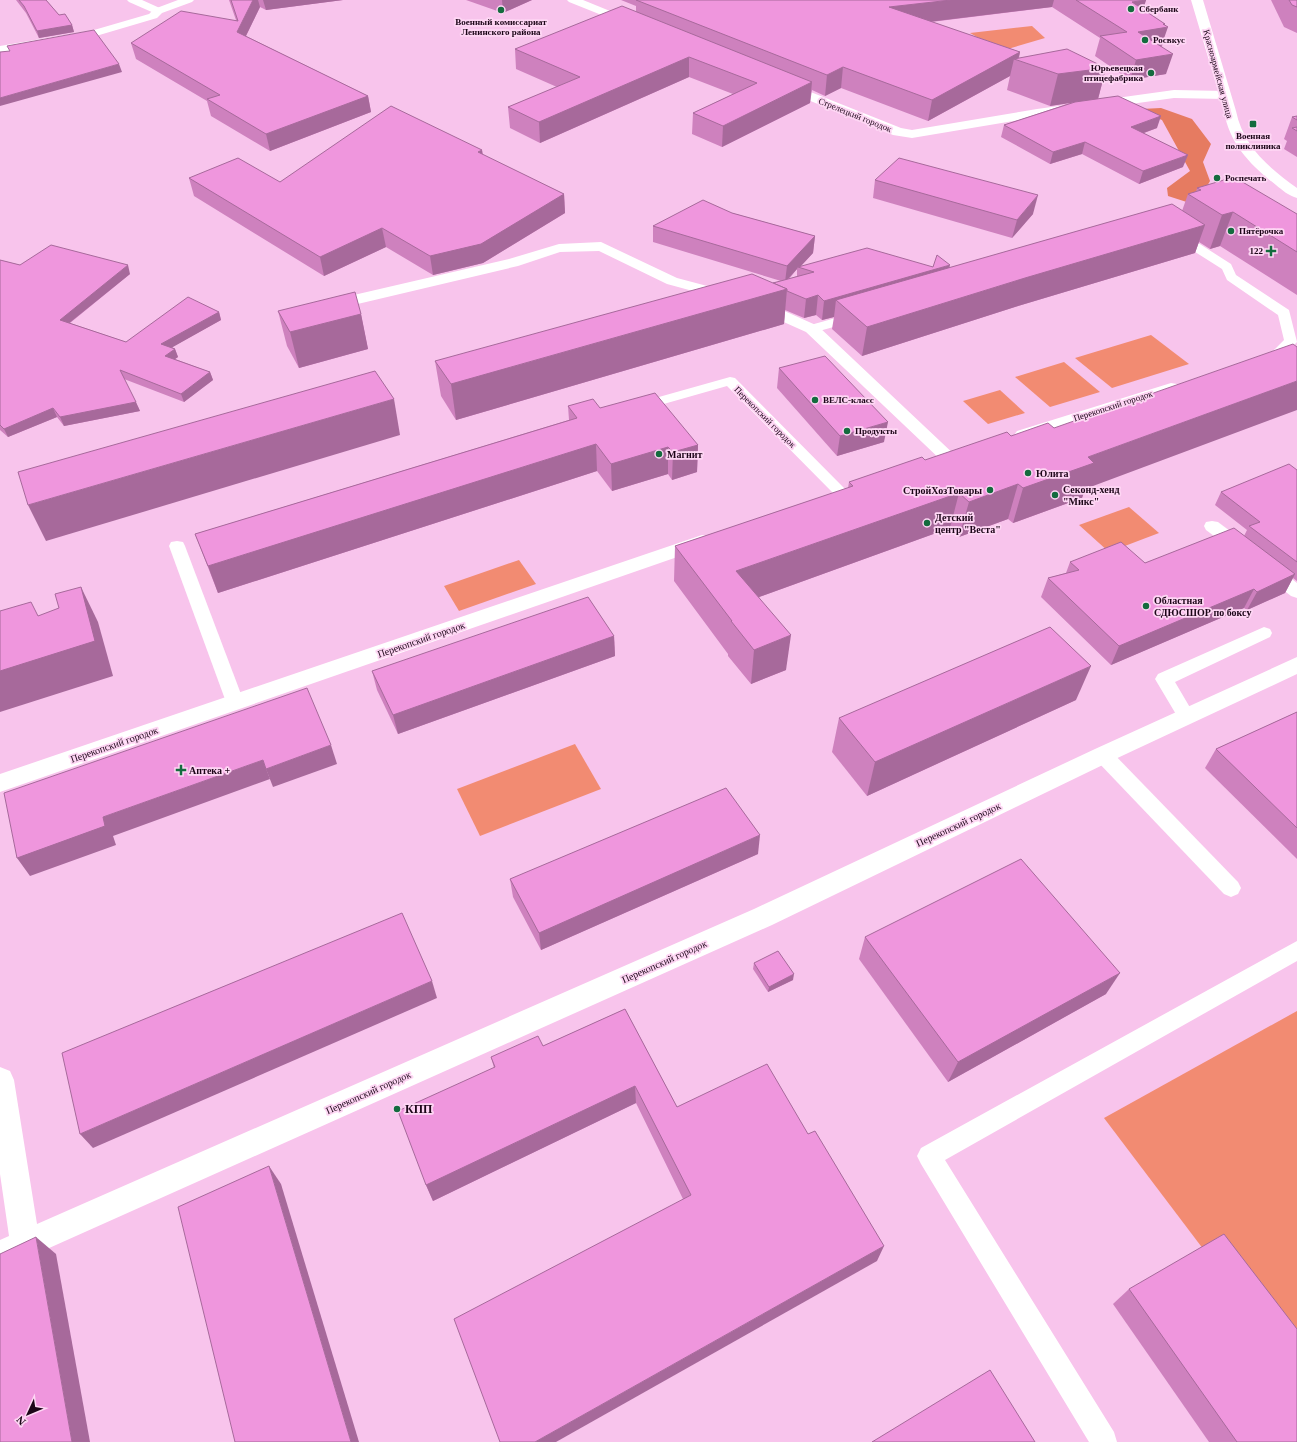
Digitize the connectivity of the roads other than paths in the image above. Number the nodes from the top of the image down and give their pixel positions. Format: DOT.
graph roads {
  1 [pos="133,0"];
  2 [pos="188,0"];
  3 [pos="573,0"];
  4 [pos="1197,0"];
  5 [pos="158,11"];
  6 [pos="642,28"];
  7 [pos="0,50"];
  8 [pos="769,80"];
  9 [pos="1225,95"];
  10 [pos="1297,194"];
  11 [pos="1169,230"];
  12 [pos="311,310"];
  13 [pos="871,312"];
  14 [pos="812,329"];
  15 [pos="1269,357"];
  16 [pos="1292,365"];
  17 [pos="1189,382"];
  18 [pos="627,411"];
  19 [pos="1006,440"];
  20 [pos="927,465"];
  21 [pos="840,492"];
  22 [pos="1212,526"];
  23 [pos="722,534"];
  24 [pos="177,546"];
  25 [pos="1297,592"];
  26 [pos="1264,633"];
  27 [pos="1297,666"];
  28 [pos="235,702"];
  29 [pos="1186,716"];
  30 [pos="1103,755"];
  31 [pos="0,783"];
  32 [pos="1230,888"];
  33 [pos="1297,950"];
  34 [pos="0,1080"];
  35 [pos="13,1249"];
  36 [pos="1104,1442"];
  1 -- 5 [label="street"];
  2 -- 5 [label="street"];
  3 -- 6 [label="street"];
  4 -- 9 [label="street, Красноармейская улица"];
  5 -- 7 [label="street"];
  8 -- 9 [label="street, Стрелецкий городок"];
  9 -- 10 [label="street, Красноармейская улица"];
  11 -- 15 [label="lane"];
  12 -- 14 [label="street"];
  13 -- 14 [label="lane"];
  14 -- 20 [label="street"];
  15 -- 16 [label="street"];
  17 -- 19 [label="street, Перекопский городок"];
  18 -- 21 [label="lane, Перекопский городок"];
  22 -- 25 [label="lane"];
  23 -- 28 [label="street, Перекопский городок"];
  24 -- 28 [label="lane"];
  26 -- 29 [label="lane"];
  27 -- 29 [label="street, Перекопский городок"];
  28 -- 31 [label="street, Перекопский городок"];
  29 -- 30 [label="street, Перекопский городок"];
  30 -- 32 [label="lane"];
  30 -- 35 [label="street, Перекопский городок"];
  33 -- 36 [label="lane"];
  34 -- 35 [label="street, Перекопский городок"];
}
